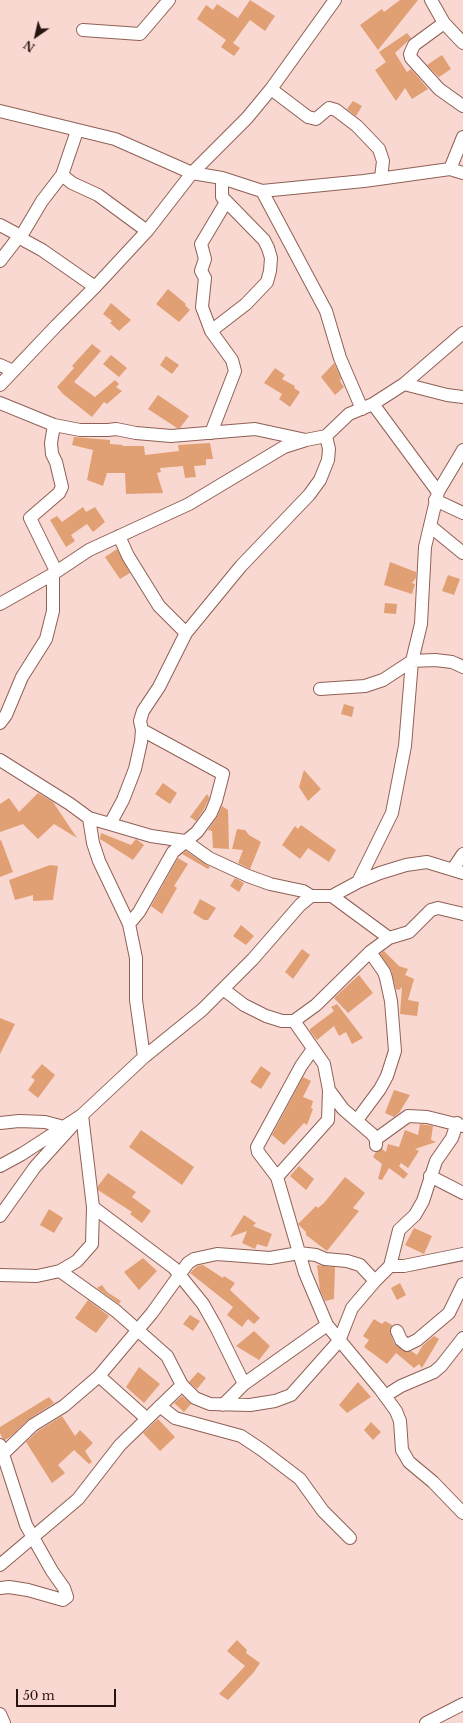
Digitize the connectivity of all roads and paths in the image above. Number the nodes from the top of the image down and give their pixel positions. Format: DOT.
graph roads {
  1 [pos="169,0"];
  2 [pos="335,0"];
  3 [pos="431,0"];
  4 [pos="444,23"];
  5 [pos="83,30"];
  6 [pos="463,43"];
  7 [pos="271,89"];
  8 [pos="463,106"];
  9 [pos="0,111"];
  10 [pos="77,131"];
  11 [pos="463,137"];
  12 [pos="450,169"];
  13 [pos="192,173"];
  14 [pos="463,173"];
  15 [pos="62,175"];
  16 [pos="222,178"];
  17 [pos="381,178"];
  18 [pos="262,191"];
  19 [pos="226,202"];
  20 [pos="0,225"];
  21 [pos="147,231"];
  22 [pos="20,238"];
  23 [pos="0,261"];
  24 [pos="95,287"];
  25 [pos="211,331"];
  26 [pos="463,333"];
  27 [pos="0,365"];
  28 [pos="13,371"];
  29 [pos="404,384"];
  30 [pos="0,385"];
  31 [pos="463,397"];
  32 [pos="0,403"];
  33 [pos="367,407"];
  34 [pos="54,425"];
  35 [pos="211,433"];
  36 [pos="326,436"];
  37 [pos="306,440"];
  38 [pos="463,450"];
  39 [pos="437,496"];
  40 [pos="463,513"];
  41 [pos="430,526"];
  42 [pos="119,536"];
  43 [pos="463,553"];
  44 [pos="55,572"];
  45 [pos="0,604"];
  46 [pos="186,632"];
  47 [pos="412,661"];
  48 [pos="463,667"];
  49 [pos="320,689"];
  50 [pos="0,723"];
  51 [pos="142,730"];
  52 [pos="0,760"];
  53 [pos="89,818"];
  54 [pos="110,824"];
  55 [pos="186,841"];
  56 [pos="463,854"];
  57 [pos="458,871"];
  58 [pos="358,882"];
  59 [pos="311,896"];
  60 [pos="332,896"];
  61 [pos="463,914"];
  62 [pos="129,924"];
  63 [pos="389,938"];
  64 [pos="370,952"];
  65 [pos="223,989"];
  66 [pos="294,1021"];
  67 [pos="313,1048"];
  68 [pos="144,1057"];
  69 [pos="329,1090"];
  70 [pos="82,1115"];
  71 [pos="357,1120"];
  72 [pos="0,1123"];
  73 [pos="460,1124"];
  74 [pos="64,1127"];
  75 [pos="0,1166"];
  76 [pos="430,1176"];
  77 [pos="277,1177"];
  78 [pos="463,1193"];
  79 [pos="93,1207"];
  80 [pos="0,1216"];
  81 [pos="299,1253"];
  82 [pos="463,1254"];
  83 [pos="451,1257"];
  84 [pos="463,1264"];
  85 [pos="390,1266"];
  86 [pos="60,1271"];
  87 [pos="0,1275"];
  88 [pos="180,1276"];
  89 [pos="374,1280"];
  90 [pos="463,1284"];
  91 [pos="326,1325"];
  92 [pos="138,1330"];
  93 [pos="398,1331"];
  94 [pos="463,1338"];
  95 [pos="339,1341"];
  96 [pos="98,1376"];
  97 [pos="244,1384"];
  98 [pos="182,1385"];
  99 [pos="385,1396"];
  100 [pos="223,1405"];
  101 [pos="160,1406"];
  102 [pos="146,1418"];
  103 [pos="2,1449"];
  104 [pos="463,1513"];
  105 [pos="33,1538"];
  106 [pos="350,1538"];
  107 [pos="0,1564"];
  108 [pos="0,1588"];
  109 [pos="463,1704"];
  110 [pos="0,1714"];
  111 [pos="4,1723"];
  112 [pos="426,1723"];
  1 -- 5 [label="street"];
  2 -- 7 [label="street"];
  3 -- 4 [label="street"];
  4 -- 6 [label="street"];
  4 -- 8 [label="street"];
  7 -- 13 [label="street"];
  7 -- 17 [label="street"];
  9 -- 10 [label="street"];
  10 -- 13 [label="street"];
  10 -- 15 [label="street"];
  11 -- 12 [label="street"];
  12 -- 14 [label="street"];
  12 -- 17 [label="street"];
  13 -- 16 [label="street"];
  13 -- 21 [label="street"];
  15 -- 21 [label="street"];
  15 -- 22 [label="street"];
  16 -- 18 [label="street"];
  16 -- 19 [label="street"];
  17 -- 18 [label="street"];
  18 -- 33 [label="street"];
  19 -- 25 [label="street"];
  19 -- 25 [label="street"];
  20 -- 22 [label="street"];
  21 -- 24 [label="street"];
  22 -- 23 [label="street"];
  22 -- 24 [label="street"];
  24 -- 28 [label="street"];
  25 -- 35 [label="street"];
  26 -- 29 [label="street"];
  27 -- 28 [label="street"];
  28 -- 30 [label="street"];
  29 -- 31 [label="street"];
  29 -- 33 [label="street"];
  32 -- 34 [label="street"];
  33 -- 36 [label="street"];
  33 -- 39 [label="street"];
  34 -- 35 [label="street"];
  34 -- 44 [label="street"];
  35 -- 37 [label="street"];
  36 -- 37 [label="street"];
  36 -- 46 [label="street"];
  37 -- 42 [label="street"];
  38 -- 39 [label="street"];
  39 -- 40 [label="street"];
  39 -- 41 [label="street"];
  41 -- 43 [label="street"];
  41 -- 47 [label="street"];
  42 -- 44 [label="street"];
  42 -- 46 [label="street"];
  44 -- 45 [label="street"];
  44 -- 50 [label="street"];
  46 -- 51 [label="street"];
  47 -- 48 [label="street"];
  47 -- 49 [label="street"];
  47 -- 58 [label="street"];
  51 -- 54 [label="street"];
  51 -- 55 [label="street"];
  52 -- 53 [label="street"];
  53 -- 54 [label="street"];
  53 -- 62 [label="street"];
  54 -- 55 [label="street"];
  55 -- 59 [label="street"];
  55 -- 62 [label="street"];
  56 -- 57 [label="street"];
  57 -- 58 [label="street"];
  58 -- 60 [label="street"];
  59 -- 60 [label="street"];
  59 -- 65 [label="street"];
  60 -- 63 [label="street"];
  61 -- 63 [label="street"];
  62 -- 68 [label="street"];
  63 -- 64 [label="street"];
  64 -- 66 [label="street"];
  64 -- 71 [label="street"];
  65 -- 66 [label="street"];
  65 -- 68 [label="street"];
  66 -- 67 [label="street"];
  67 -- 69 [label="street"];
  67 -- 77 [label="street"];
  68 -- 70 [label="street"];
  69 -- 71 [label="street"];
  69 -- 77 [label="street"];
  70 -- 74 [label="street"];
  70 -- 79 [label="street"];
  70 -- 80 [label="street"];
  71 -- 73 [label="street"];
  72 -- 74 [label="street"];
  73 -- 76 [label="street"];
  74 -- 75 [label="street"];
  76 -- 78 [label="street"];
  76 -- 85 [label="street"];
  77 -- 81 [label="street"];
  79 -- 86 [label="street"];
  79 -- 88 [label="street"];
  81 -- 88 [label="street"];
  81 -- 89 [label="street"];
  81 -- 91 [label="street"];
  82 -- 83 [label="street"];
  83 -- 84 [label="street"];
  83 -- 85 [label="street"];
  85 -- 89 [label="street"];
  86 -- 87 [label="street"];
  86 -- 92 [label="street"];
  88 -- 92 [label="street"];
  88 -- 97 [label="street"];
  89 -- 95 [label="street"];
  90 -- 93 [label="street"];
  91 -- 95 [label="street"];
  91 -- 97 [label="street"];
  92 -- 96 [label="street"];
  92 -- 98 [label="street"];
  94 -- 99 [label="street"];
  95 -- 99 [label="street"];
  95 -- 100 [label="street"];
  96 -- 102 [label="street"];
  96 -- 103 [label="street"];
  97 -- 100 [label="street"];
  98 -- 100 [label="street"];
  98 -- 101 [label="street"];
  99 -- 104 [label="street"];
  101 -- 102 [label="street"];
  101 -- 106 [label="street"];
  102 -- 105 [label="street"];
  103 -- 105 [label="street"];
  105 -- 107 [label="street"];
  105 -- 108 [label="street"];
  109 -- 112 [label="street"];
  110 -- 111 [label="street"];
}
